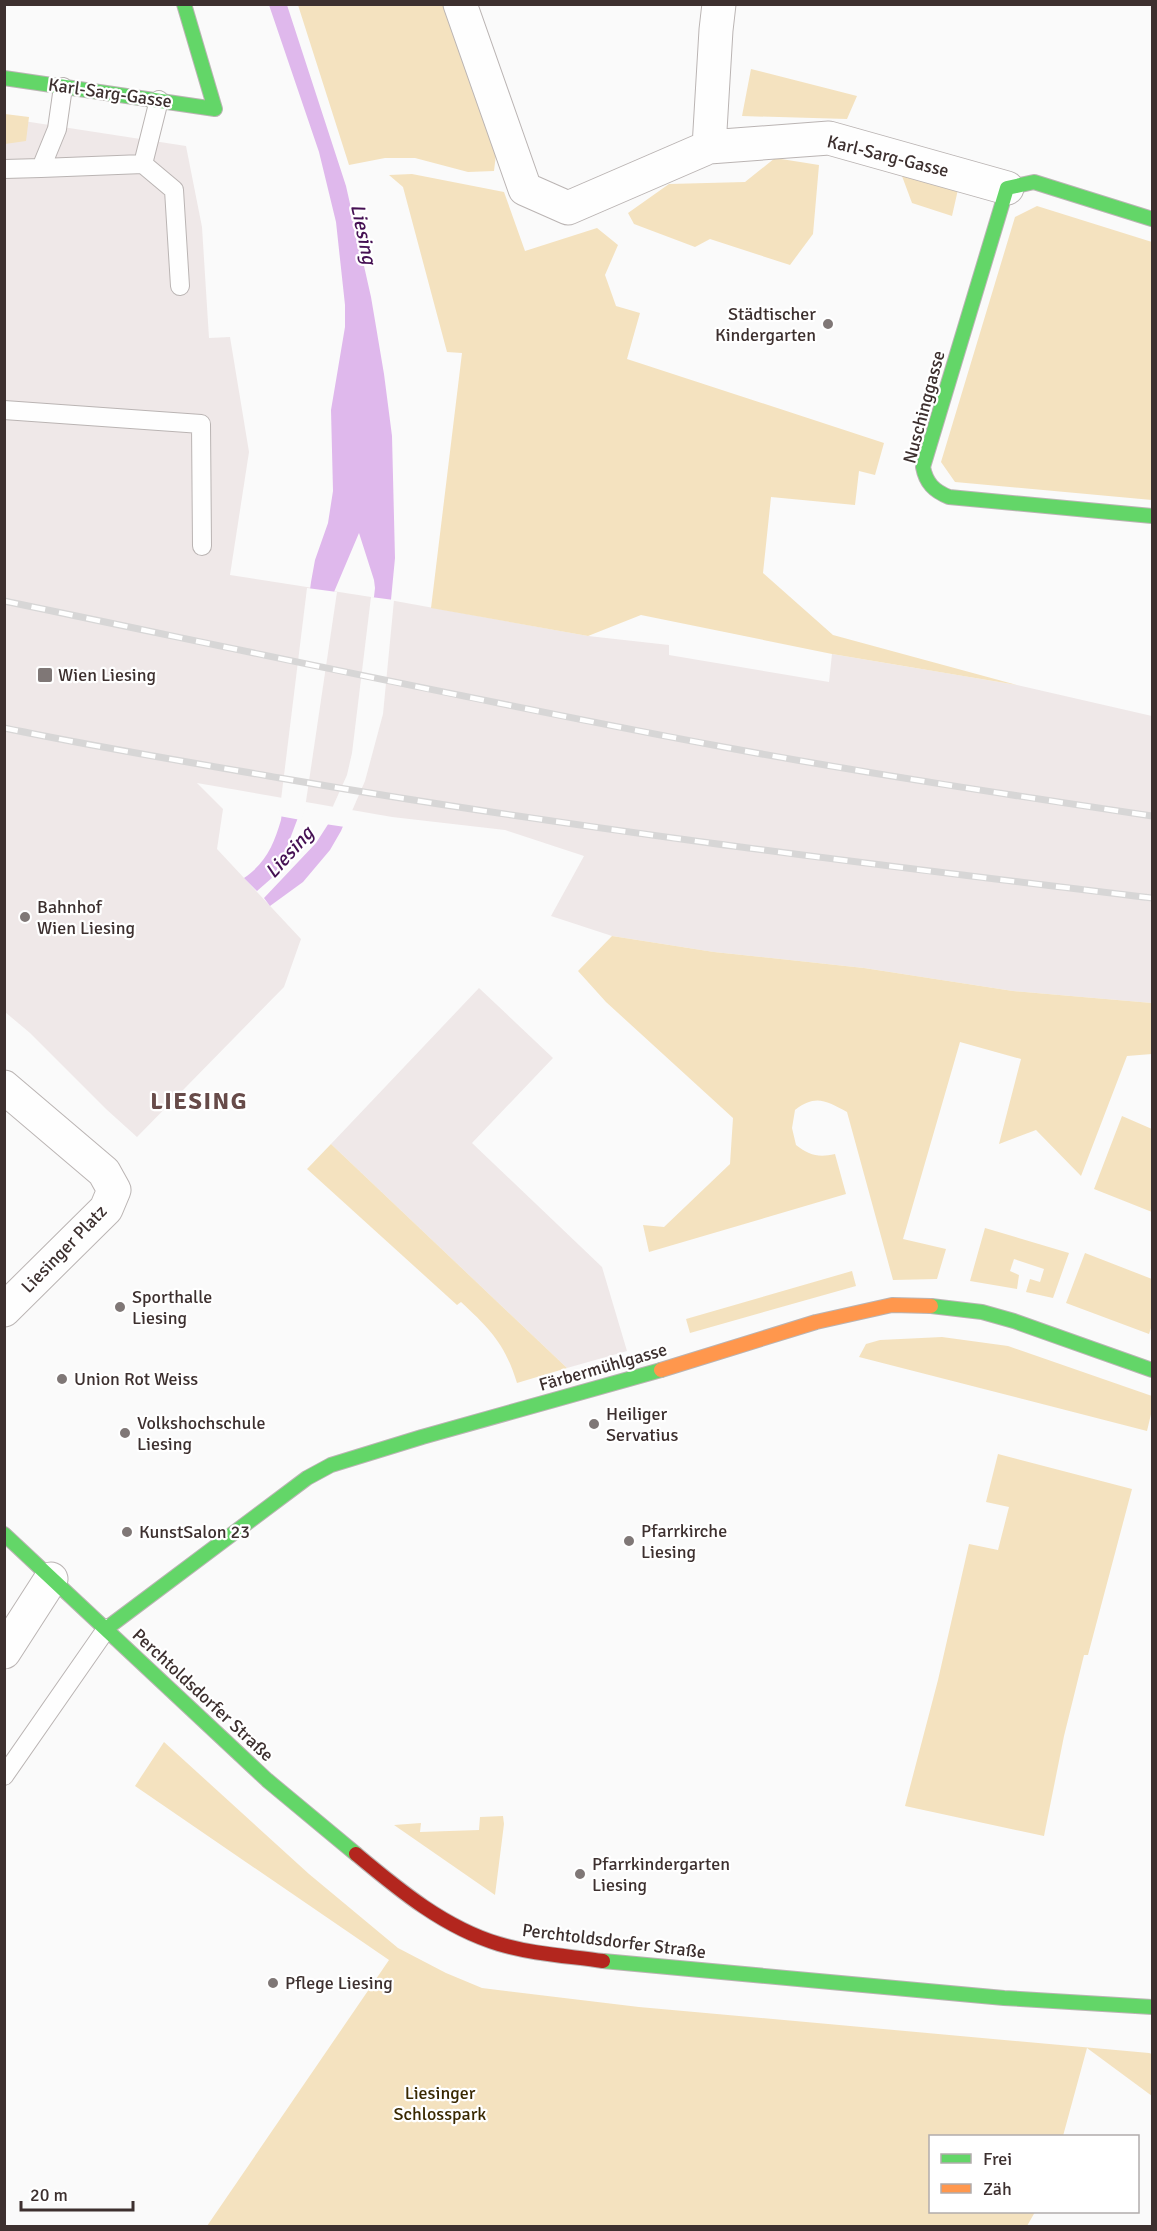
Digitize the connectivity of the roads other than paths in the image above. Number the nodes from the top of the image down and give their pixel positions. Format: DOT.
graph roads {
  1 [pos="184,4"];
  2 [pos="460,4"];
  3 [pos="719,4"];
  4 [pos="4,78"];
  5 [pos="63,87"];
  6 [pos="159,100"];
  7 [pos="709,147"];
  8 [pos="143,164"];
  9 [pos="41,168"];
  10 [pos="4,169"];
  11 [pos="1007,188"];
  12 [pos="1152,219"];
  13 [pos="180,286"];
  14 [pos="4,410"];
  15 [pos="1152,516"];
  16 [pos="202,546"];
  17 [pos="4,1087"];
  18 [pos="4,1310"];
  19 [pos="1152,1370"];
  20 [pos="4,1534"];
  21 [pos="51,1579"];
  22 [pos="107,1628"];
  23 [pos="4,1652"];
  24 [pos="4,1776"];
  25 [pos="1152,2007"];
  1 -- 6 [label="street, Karl-Sarg-Gasse"];
  2 -- 7 [label="street, Karl-Sarg-Gasse"];
  3 -- 7 [label="street"];
  4 -- 5 [label="street, Karl-Sarg-Gasse"];
  5 -- 6 [label="street, Karl-Sarg-Gasse"];
  5 -- 9 [label="lane"];
  6 -- 8 [label="lane"];
  7 -- 11 [label="street, Karl-Sarg-Gasse"];
  8 -- 9 [label="lane"];
  8 -- 13 [label="lane"];
  9 -- 10 [label="lane"];
  11 -- 12 [label="street, Karl-Sarg-Gasse"];
  11 -- 15 [label="street, Nuschinggasse"];
  14 -- 16 [label="lane"];
  17 -- 18 [label="street, Liesinger Platz"];
  19 -- 22 [label="street, Färbermühlgasse"];
  20 -- 21 [label="street, Perchtoldsdorfer Straße"];
  21 -- 22 [label="street, Perchtoldsdorfer Straße"];
  21 -- 23 [label="street"];
  22 -- 24 [label="lane"];
  22 -- 25 [label="street, Perchtoldsdorfer Straße"];
}
